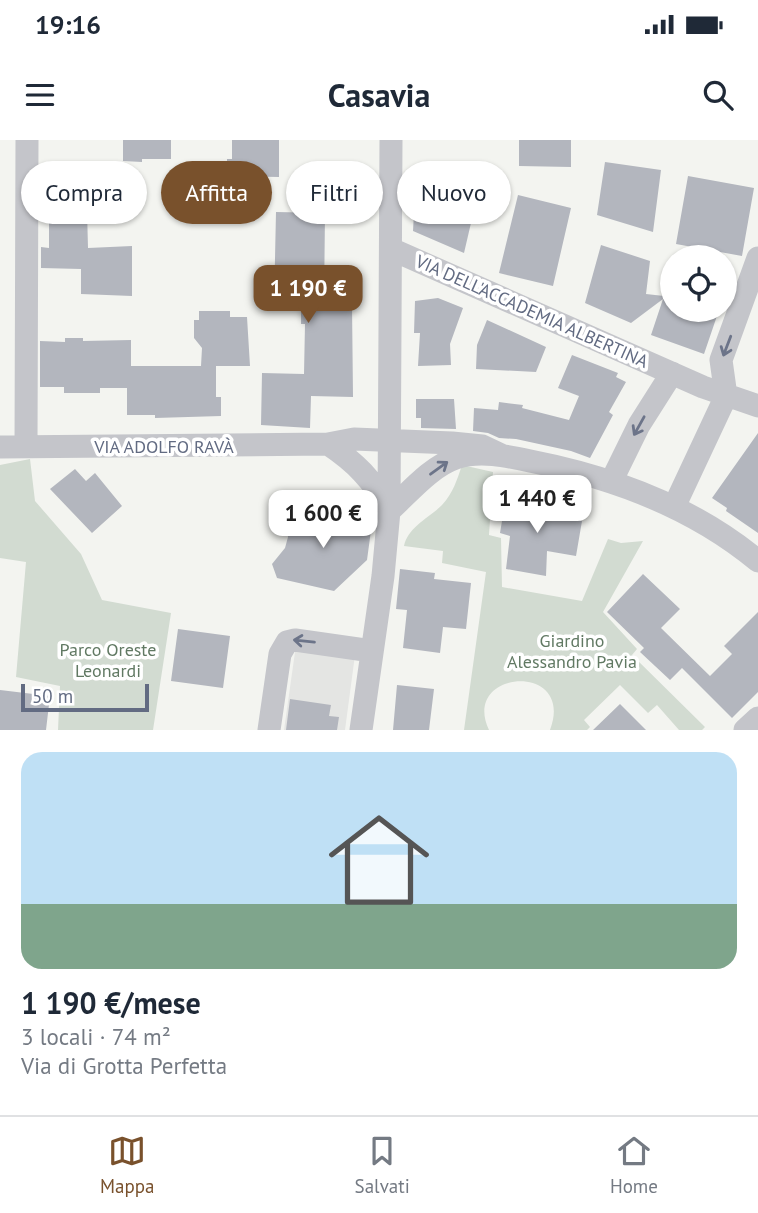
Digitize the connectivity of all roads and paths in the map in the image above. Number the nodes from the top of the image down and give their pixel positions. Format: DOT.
graph roads {
  1 [pos="27,140"];
  2 [pos="391,140"];
  3 [pos="391,249"];
  4 [pos="758,258"];
  5 [pos="672,373"];
  6 [pos="726,396"];
  7 [pos="758,406"];
  8 [pos="389,435"];
  9 [pos="328,444"];
  10 [pos="26,446"];
  11 [pos="0,447"];
  12 [pos="501,455"];
  13 [pos="611,482"];
  14 [pos="674,507"];
  15 [pos="389,511"];
  16 [pos="758,561"];
  17 [pos="372,651"];
  18 [pos="758,718"];
  19 [pos="270,730"];
  20 [pos="361,730"];
  21 [pos="746,730"];
  1 -- 10 [label="street"];
  2 -- 3 [label="street"];
  3 -- 5 [label="street, VIA DELL'ACCADEMIA ALBERTINA"];
  3 -- 8 [label="street"];
  4 -- 6 [label="street, one-way"];
  5 -- 6 [label="street, VIA DELL'ACCADEMIA ALBERTINA"];
  5 -- 13 [label="street, one-way"];
  6 -- 7 [label="street"];
  6 -- 14 [label="street"];
  8 -- 9 [label="street, VIA ADOLFO RAVÀ"];
  8 -- 12 [label="street, VIA ADOLFO RAVÀ"];
  8 -- 15 [label="street"];
  9 -- 10 [label="street, VIA ADOLFO RAVÀ"];
  9 -- 15 [label="street"];
  10 -- 11 [label="street, VIA ADOLFO RAVÀ"];
  12 -- 13 [label="street"];
  15 -- 12 [label="street, one-way"];
  13 -- 14 [label="street"];
  14 -- 16 [label="street"];
  15 -- 17 [label="street"];
  17 -- 19 [label="street, one-way"];
  17 -- 20 [label="street"];
  18 -- 21 [label="street"];
}
